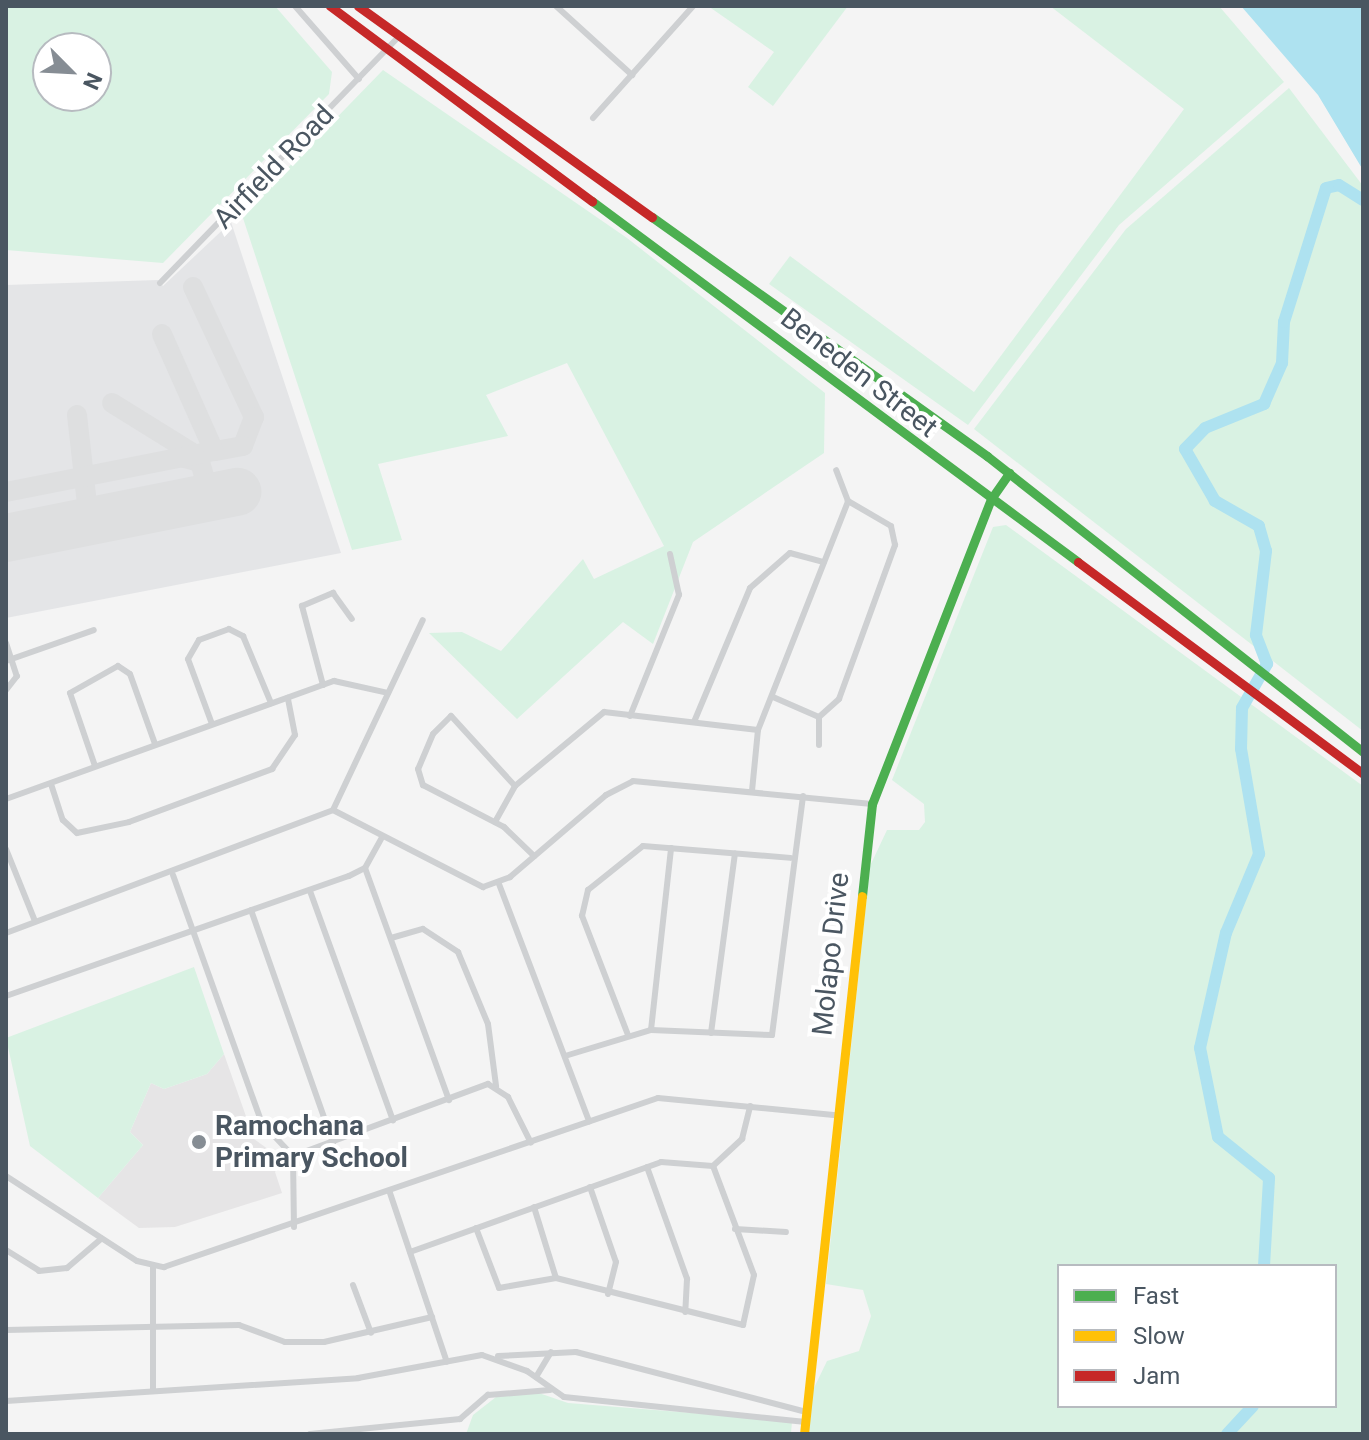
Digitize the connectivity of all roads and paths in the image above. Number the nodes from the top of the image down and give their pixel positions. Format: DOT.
graph roads {
  1 [pos="295,6"];
  2 [pos="330,6"];
  3 [pos="358,6"];
  4 [pos="556,6"];
  5 [pos="693,6"];
  6 [pos="399,36"];
  7 [pos="386,49"];
  8 [pos="632,75"];
  9 [pos="359,79"];
  10 [pos="593,118"];
  11 [pos="160,283"];
  12 [pos="836,470"];
  13 [pos="1009,473"];
  14 [pos="991,499"];
  15 [pos="848,501"];
  16 [pos="670,554"];
  17 [pos="824,562"];
  18 [pos="352,619"];
  19 [pos="423,620"];
  20 [pos="94,630"];
  21 [pos="6,643"];
  22 [pos="8,660"];
  23 [pos="323,685"];
  24 [pos="6,690"];
  25 [pos="388,693"];
  26 [pos="773,697"];
  27 [pos="288,698"];
  28 [pos="271,703"];
  29 [pos="630,716"];
  30 [pos="819,717"];
  31 [pos="694,722"];
  32 [pos="212,724"];
  33 [pos="758,730"];
  34 [pos="155,744"];
  35 [pos="819,745"];
  36 [pos="1363,752"];
  37 [pos="95,766"];
  38 [pos="1363,774"];
  39 [pos="51,784"];
  40 [pos="515,786"];
  41 [pos="752,791"];
  42 [pos="803,796"];
  43 [pos="6,799"];
  44 [pos="872,804"];
  45 [pos="333,810"];
  46 [pos="495,822"];
  47 [pos="382,837"];
  48 [pos="671,848"];
  49 [pos="6,849"];
  50 [pos="735,854"];
  51 [pos="534,856"];
  52 [pos="791,858"];
  53 [pos="7,860"];
  54 [pos="365,868"];
  55 [pos="173,875"];
  56 [pos="499,884"];
  57 [pos="310,891"];
  58 [pos="251,910"];
  59 [pos="35,921"];
  60 [pos="195,931"];
  61 [pos="6,933"];
  62 [pos="391,938"];
  63 [pos="6,996"];
  64 [pos="651,1030"];
  65 [pos="711,1033"];
  66 [pos="628,1035"];
  67 [pos="565,1056"];
  68 [pos="496,1086"];
  69 [pos="449,1100"];
  70 [pos="750,1106"];
  71 [pos="836,1115"];
  72 [pos="393,1120"];
  73 [pos="589,1121"];
  74 [pos="333,1143"];
  75 [pos="531,1143"];
  76 [pos="293,1156"];
  77 [pos="713,1166"];
  78 [pos="647,1167"];
  79 [pos="6,1176"];
  80 [pos="590,1187"];
  81 [pos="390,1193"];
  82 [pos="534,1207"];
  83 [pos="294,1227"];
  84 [pos="476,1228"];
  85 [pos="735,1229"];
  86 [pos="786,1232"];
  87 [pos="101,1239"];
  88 [pos="6,1250"];
  89 [pos="410,1252"];
  90 [pos="153,1267"];
  91 [pos="556,1278"];
  92 [pos="353,1285"];
  93 [pos="608,1294"];
  94 [pos="685,1312"];
  95 [pos="432,1317"];
  96 [pos="150,1324"];
  97 [pos="6,1330"];
  98 [pos="371,1333"];
  99 [pos="551,1352"];
  100 [pos="493,1357"];
  101 [pos="447,1362"];
  102 [pos="536,1377"];
  103 [pos="153,1389"];
  104 [pos="550,1390"];
  105 [pos="6,1401"];
  106 [pos="806,1417"];
  107 [pos="310,1434"];
  108 [pos="804,1434"];
  1 -- 9 [label="street"];
  2 -- 7 [label="main road, Beneden Street"];
  3 -- 6 [label="main road, Beneden Street"];
  4 -- 8 [label="street"];
  5 -- 8 [label="street"];
  6 -- 7 [label="street, Airfield Road"];
  6 -- 13 [label="main road, Beneden Street"];
  7 -- 9 [label="street, Airfield Road"];
  7 -- 14 [label="main road, Beneden Street"];
  8 -- 10 [label="street"];
  9 -- 11 [label="street, Airfield Road"];
  12 -- 15 [label="street"];
  13 -- 14 [label="main road, Molapo Drive"];
  13 -- 36 [label="main road, Beneden Street"];
  14 -- 38 [label="main road, Beneden Street"];
  14 -- 44 [label="main road, Molapo Drive"];
  15 -- 17 [label="street"];
  15 -- 30 [label="street"];
  16 -- 29 [label="street"];
  17 -- 26 [label="street"];
  17 -- 31 [label="street"];
  18 -- 23 [label="street"];
  19 -- 25 [label="street"];
  20 -- 22 [label="street"];
  21 -- 22 [label="street"];
  22 -- 24 [label="street"];
  23 -- 25 [label="street"];
  23 -- 27 [label="street"];
  25 -- 45 [label="street"];
  26 -- 30 [label="street"];
  26 -- 33 [label="street"];
  27 -- 28 [label="street"];
  27 -- 39 [label="street"];
  28 -- 32 [label="street"];
  28 -- 32 [label="street"];
  29 -- 31 [label="street"];
  29 -- 40 [label="street"];
  30 -- 35 [label="street"];
  31 -- 33 [label="street"];
  32 -- 34 [label="street"];
  33 -- 41 [label="street"];
  34 -- 37 [label="street"];
  34 -- 37 [label="street"];
  37 -- 39 [label="street"];
  39 -- 43 [label="street"];
  40 -- 46 [label="street"];
  40 -- 46 [label="street"];
  41 -- 42 [label="street"];
  41 -- 51 [label="street"];
  42 -- 44 [label="street"];
  42 -- 52 [label="street"];
  44 -- 71 [label="main road, Molapo Drive"];
  45 -- 47 [label="street"];
  45 -- 55 [label="street"];
  46 -- 51 [label="street"];
  47 -- 54 [label="street"];
  47 -- 56 [label="street"];
  48 -- 50 [label="street"];
  48 -- 64 [label="street"];
  48 -- 66 [label="street"];
  49 -- 53 [label="street"];
  50 -- 52 [label="street"];
  50 -- 65 [label="street"];
  51 -- 56 [label="street"];
  52 -- 65 [label="street"];
  53 -- 59 [label="street"];
  54 -- 57 [label="street"];
  54 -- 62 [label="street"];
  55 -- 59 [label="street"];
  55 -- 60 [label="street"];
  56 -- 67 [label="street"];
  57 -- 58 [label="street"];
  57 -- 72 [label="street"];
  58 -- 60 [label="street"];
  58 -- 74 [label="street"];
  59 -- 61 [label="street"];
  60 -- 63 [label="street"];
  60 -- 76 [label="street"];
  62 -- 68 [label="street"];
  62 -- 69 [label="street"];
  64 -- 65 [label="street"];
  64 -- 66 [label="street"];
  66 -- 67 [label="street"];
  67 -- 73 [label="street"];
  68 -- 69 [label="street"];
  68 -- 75 [label="street"];
  69 -- 72 [label="street"];
  70 -- 71 [label="street"];
  70 -- 73 [label="street"];
  70 -- 77 [label="street"];
  71 -- 106 [label="main road, Molapo Drive"];
  72 -- 74 [label="street"];
  73 -- 75 [label="street"];
  74 -- 76 [label="street"];
  75 -- 81 [label="street"];
  76 -- 83 [label="street"];
  77 -- 78 [label="street"];
  77 -- 85 [label="street"];
  78 -- 80 [label="street"];
  78 -- 94 [label="street"];
  79 -- 87 [label="street"];
  80 -- 82 [label="street"];
  80 -- 93 [label="street"];
  81 -- 83 [label="street"];
  81 -- 89 [label="street"];
  82 -- 84 [label="street"];
  82 -- 91 [label="street"];
  83 -- 90 [label="street"];
  84 -- 89 [label="street"];
  84 -- 91 [label="street"];
  85 -- 86 [label="street"];
  85 -- 94 [label="street"];
  87 -- 88 [label="street"];
  87 -- 90 [label="street"];
  89 -- 95 [label="street"];
  90 -- 96 [label="street"];
  91 -- 93 [label="street"];
  92 -- 98 [label="street"];
  93 -- 94 [label="street"];
  95 -- 98 [label="street"];
  95 -- 101 [label="street"];
  96 -- 97 [label="street"];
  96 -- 98 [label="street"];
  96 -- 103 [label="street"];
  99 -- 100 [label="street"];
  99 -- 102 [label="street"];
  99 -- 106 [label="street"];
  100 -- 101 [label="street"];
  100 -- 102 [label="street"];
  101 -- 103 [label="street"];
  102 -- 104 [label="street"];
  103 -- 105 [label="street"];
  104 -- 106 [label="street"];
  104 -- 107 [label="street"];
  106 -- 108 [label="main road, Molapo Drive"];
}
